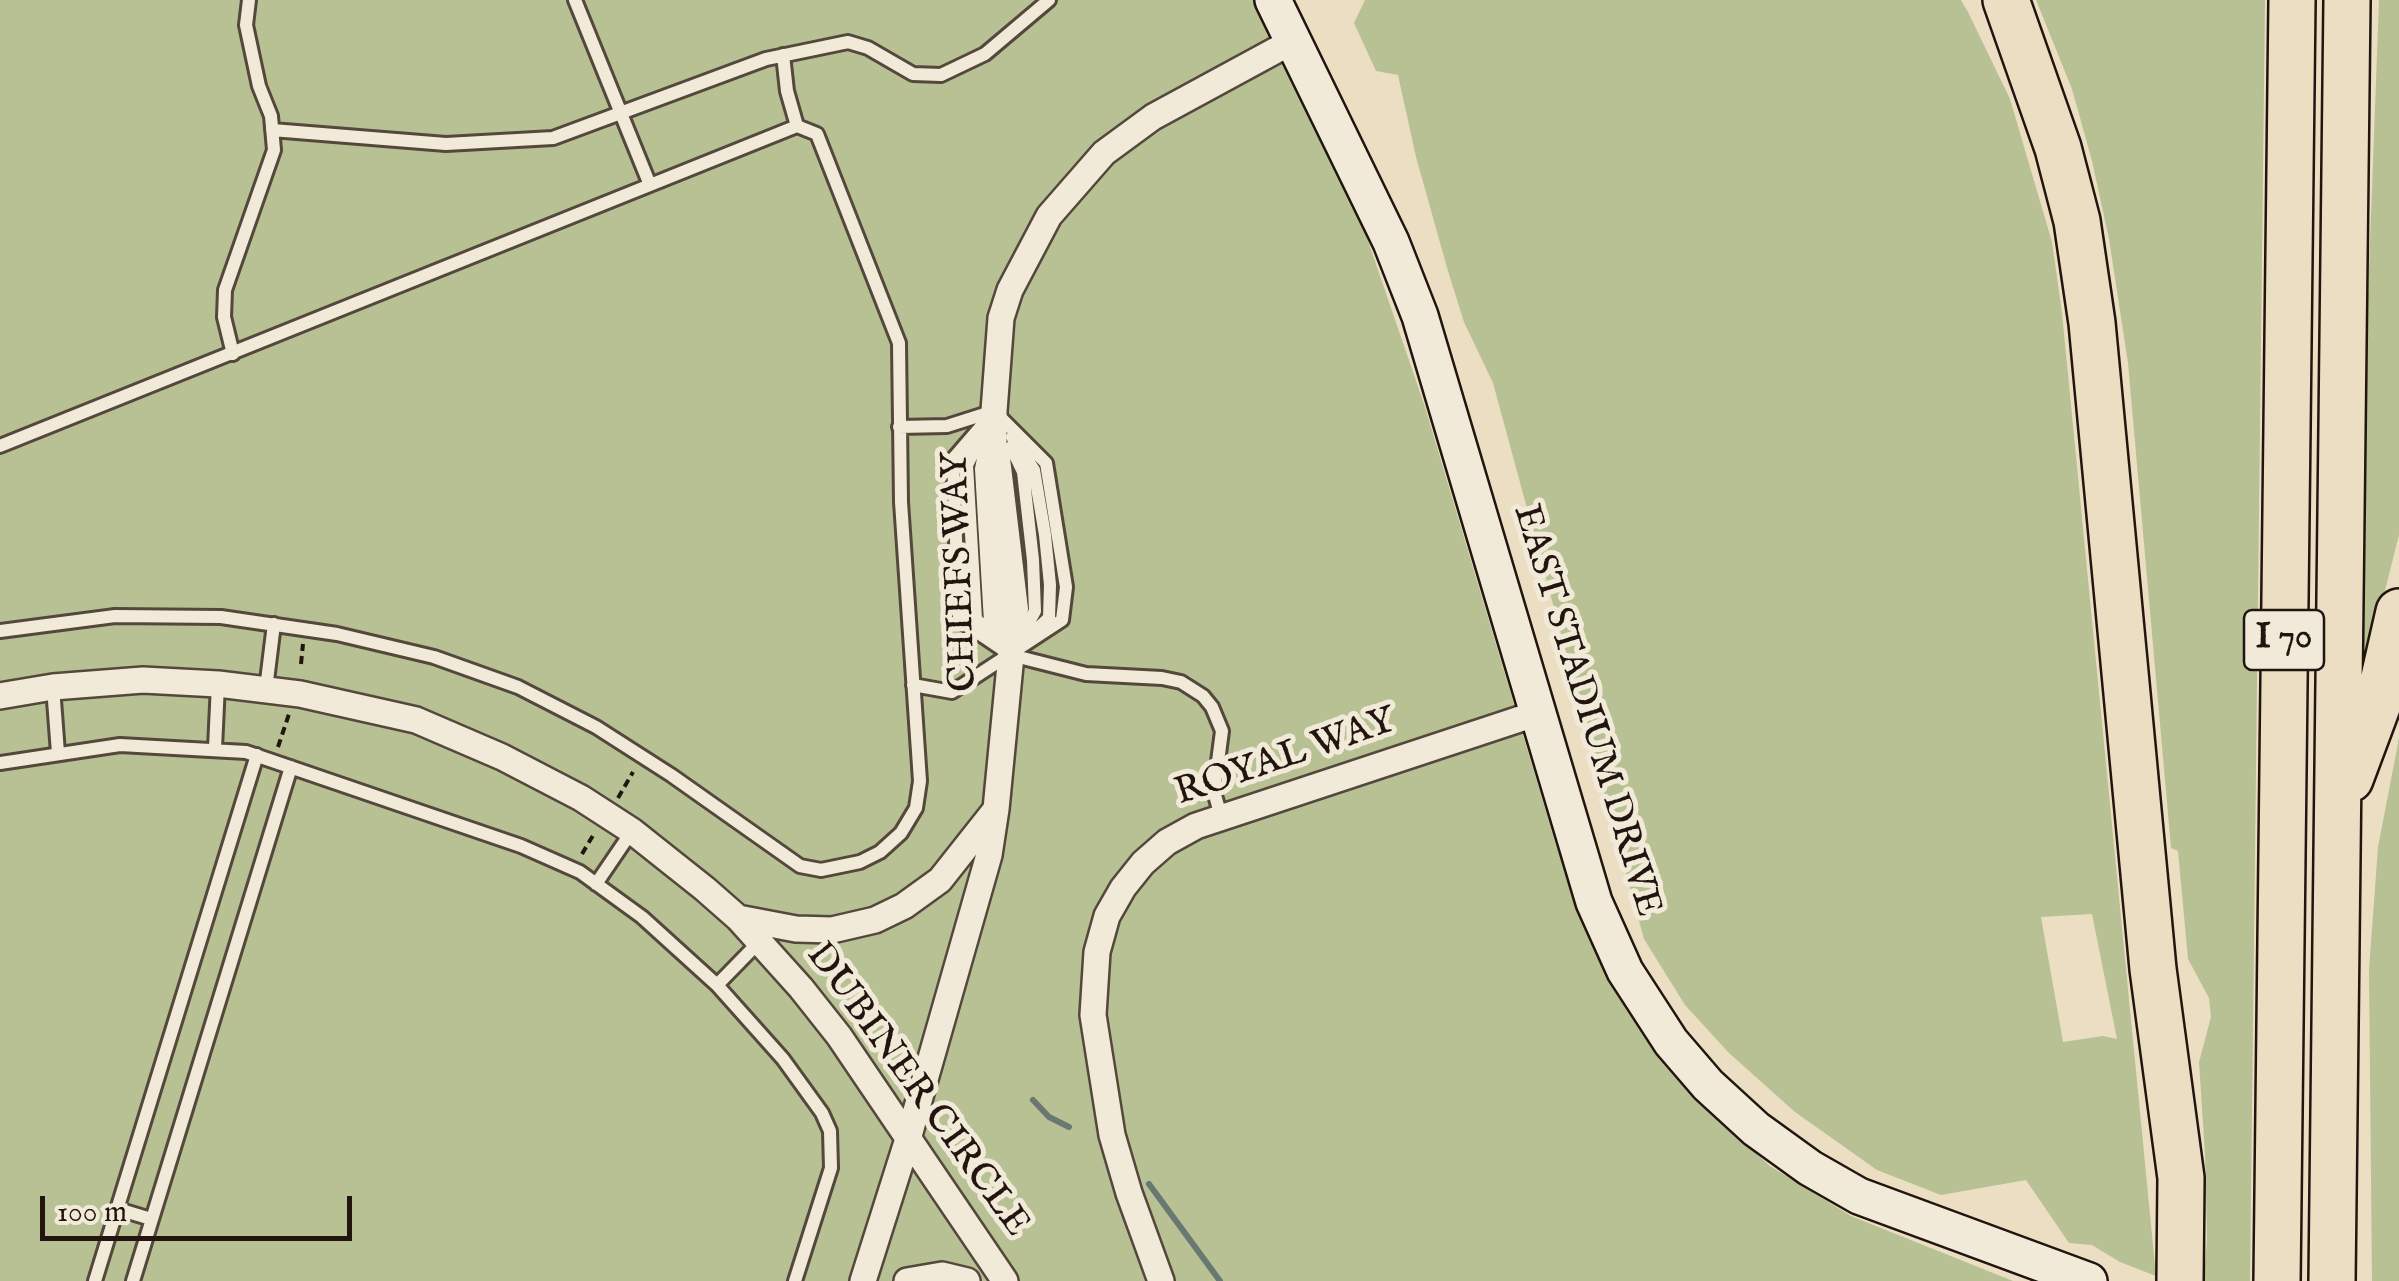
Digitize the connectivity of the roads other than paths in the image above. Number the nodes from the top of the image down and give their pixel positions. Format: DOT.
graph roads {
  1 [pos="249,0"];
  2 [pos="575,0"];
  3 [pos="1049,0"];
  4 [pos="1274,0"];
  5 [pos="1982,0"];
  6 [pos="2006,0"];
  7 [pos="2292,0"];
  8 [pos="2347,0"];
  9 [pos="1293,41"];
  10 [pos="782,55"];
  11 [pos="621,114"];
  12 [pos="797,126"];
  13 [pos="272,130"];
  14 [pos="2058,148"];
  15 [pos="650,185"];
  16 [pos="233,354"];
  17 [pos="994,412"];
  18 [pos="899,428"];
  19 [pos="0,446"];
  20 [pos="2399,612"];
  21 [pos="274,624"];
  22 [pos="0,631"];
  23 [pos="1010,655"];
  24 [pos="218,684"];
  25 [pos="913,685"];
  26 [pos="53,687"];
  27 [pos="266,689"];
  28 [pos="0,696"];
  29 [pos="1538,712"];
  30 [pos="215,748"];
  31 [pos="58,754"];
  32 [pos="257,755"];
  33 [pos="0,762"];
  34 [pos="291,767"];
  35 [pos="2339,809"];
  36 [pos="996,810"];
  37 [pos="1220,816"];
  38 [pos="632,831"];
  39 [pos="596,884"];
  40 [pos="738,918"];
  41 [pos="760,941"];
  42 [pos="717,986"];
  43 [pos="908,1139"];
  44 [pos="118,1209"];
  45 [pos="151,1219"];
  46 [pos="95,1281"];
  47 [pos="133,1281"];
  48 [pos="795,1281"];
  49 [pos="863,1281"];
  50 [pos="907,1281"];
  51 [pos="967,1281"];
  52 [pos="1005,1281"];
  53 [pos="1161,1281"];
  54 [pos="2089,1281"];
  55 [pos="2180,1281"];
  56 [pos="2277,1281"];
  57 [pos="2332,1281"];
  1 -- 13 [label="lane"];
  2 -- 11 [label="lane"];
  3 -- 10 [label="lane"];
  4 -- 9 [label="main road, EAST STADIUM DRIVE"];
  5 -- 14 [label="highway"];
  6 -- 14 [label="highway"];
  7 -- 56 [label="highway, I 70"];
  8 -- 35 [label="highway, I 70"];
  9 -- 17 [label="street, CHIEFS WAY"];
  9 -- 29 [label="main road, EAST STADIUM DRIVE"];
  10 -- 11 [label="lane"];
  10 -- 12 [label="lane"];
  11 -- 13 [label="lane"];
  11 -- 15 [label="lane"];
  12 -- 15 [label="lane"];
  12 -- 18 [label="lane"];
  13 -- 16 [label="lane"];
  14 -- 55 [label="highway"];
  15 -- 16 [label="lane"];
  16 -- 19 [label="lane"];
  17 -- 18 [label="lane"];
  17 -- 23 [label="street, CHIEFS WAY"];
  17 -- 23 [label="lane"];
  17 -- 23 [label="lane"];
  18 -- 25 [label="lane"];
  20 -- 35 [label="highway"];
  21 -- 22 [label="lane"];
  21 -- 25 [label="lane"];
  21 -- 27 [label="lane"];
  23 -- 25 [label="lane"];
  23 -- 36 [label="street, CHIEFS WAY"];
  23 -- 37 [label="lane"];
  24 -- 26 [label="street, DUBINER CIRCLE"];
  24 -- 27 [label="street, DUBINER CIRCLE"];
  24 -- 30 [label="lane"];
  26 -- 28 [label="street, DUBINER CIRCLE"];
  26 -- 31 [label="lane"];
  27 -- 38 [label="street, DUBINER CIRCLE"];
  29 -- 37 [label="street, ROYAL WAY"];
  29 -- 54 [label="main road, EAST STADIUM DRIVE"];
  30 -- 31 [label="lane"];
  30 -- 32 [label="lane"];
  31 -- 33 [label="lane"];
  32 -- 34 [label="lane"];
  32 -- 44 [label="lane"];
  34 -- 39 [label="lane"];
  34 -- 45 [label="lane"];
  35 -- 57 [label="highway, I 70"];
  36 -- 40 [label="street"];
  36 -- 43 [label="street, CHIEFS WAY"];
  37 -- 53 [label="street, ROYAL WAY"];
  38 -- 39 [label="lane"];
  38 -- 40 [label="street, DUBINER CIRCLE"];
  39 -- 42 [label="lane"];
  40 -- 41 [label="street, DUBINER CIRCLE"];
  41 -- 42 [label="lane"];
  41 -- 43 [label="street, DUBINER CIRCLE"];
  42 -- 48 [label="lane"];
  43 -- 49 [label="street, CHIEFS WAY"];
  43 -- 52 [label="street, DUBINER CIRCLE"];
  44 -- 45 [label="lane"];
  44 -- 46 [label="lane"];
  45 -- 47 [label="lane"];
  50 -- 51 [label="street"];
}
